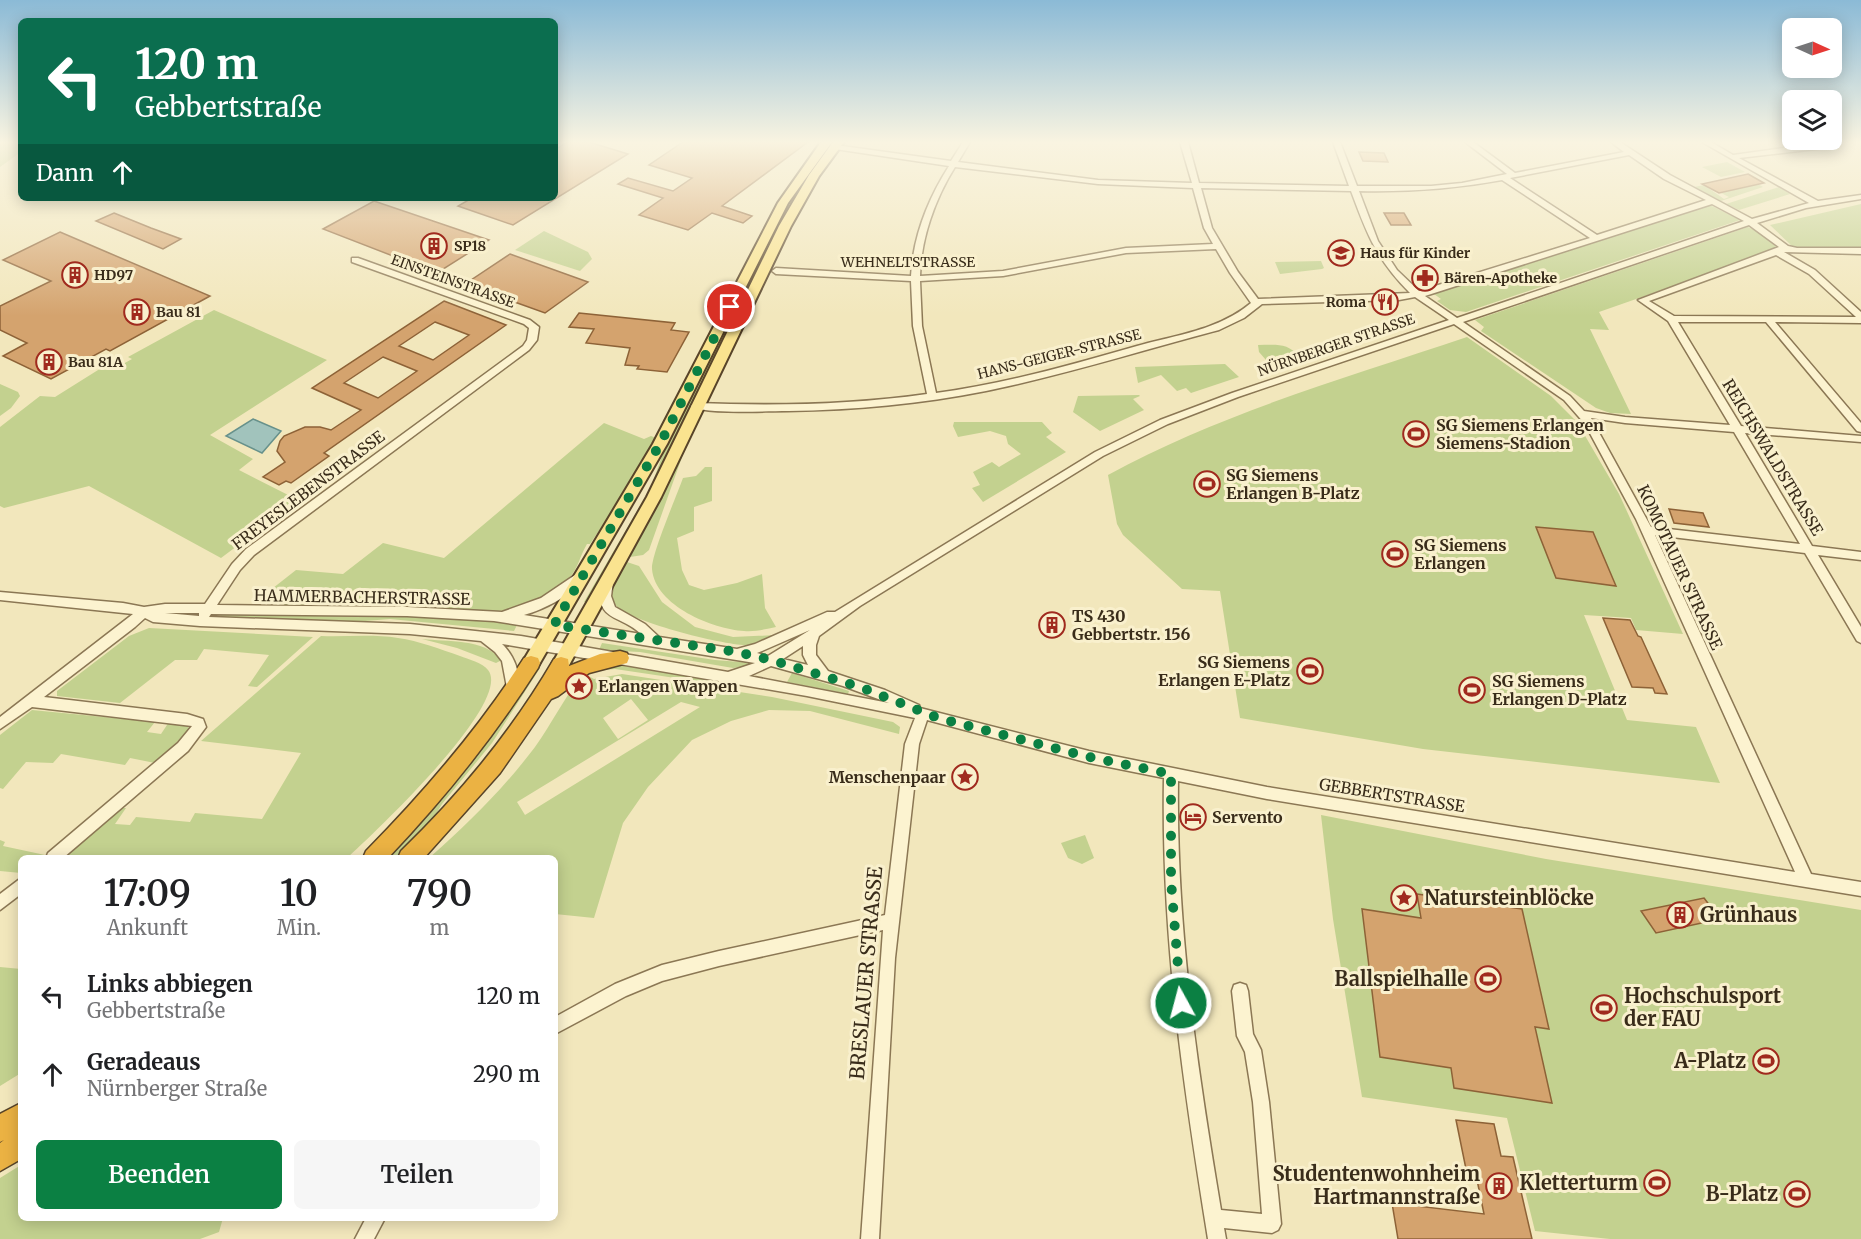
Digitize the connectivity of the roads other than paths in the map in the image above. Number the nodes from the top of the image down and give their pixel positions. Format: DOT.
graph roads {
  1 [pos="795,200"];
  2 [pos="934,200"];
  3 [pos="1199,200"];
  4 [pos="1358,200"];
  5 [pos="1541,200"];
  6 [pos="1809,200"];
  7 [pos="1843,200"];
  8 [pos="1712,201"];
  9 [pos="1817,204"];
  10 [pos="783,215"];
  11 [pos="1750,222"];
  12 [pos="1596,238"];
  13 [pos="1218,246"];
  14 [pos="1780,250"];
  15 [pos="1861,250"];
  16 [pos="355,260"];
  17 [pos="776,271"];
  18 [pos="915,279"];
  19 [pos="1418,295"];
  20 [pos="1256,303"];
  21 [pos="1861,319"];
  22 [pos="1672,320"];
  23 [pos="1456,321"];
  24 [pos="1770,322"];
  25 [pos="534,334"];
  26 [pos="932,397"];
  27 [pos="696,406"];
  28 [pos="1584,414"];
  29 [pos="1737,429"];
  30 [pos="1861,429"];
  31 [pos="1861,439"];
  32 [pos="1647,530"];
  33 [pos="1808,549"];
  34 [pos="1861,556"];
  35 [pos="587,569"];
  36 [pos="607,581"];
  37 [pos="1,596"];
  38 [pos="856,603"];
  39 [pos="144,612"];
  40 [pos="204,616"];
  41 [pos="494,616"];
  42 [pos="554,625"];
  43 [pos="580,630"];
  44 [pos="814,634"];
  45 [pos="474,635"];
  46 [pos="1861,638"];
  47 [pos="656,641"];
  48 [pos="542,645"];
  49 [pos="737,652"];
  50 [pos="565,657"];
  51 [pos="620,658"];
  52 [pos="771,660"];
  53 [pos="531,663"];
  54 [pos="728,677"];
  55 [pos="834,678"];
  56 [pos="508,700"];
  57 [pos="30,701"];
  58 [pos="536,707"];
  59 [pos="923,714"];
  60 [pos="0,724"];
  61 [pos="1171,774"];
  62 [pos="57,855"];
  63 [pos="377,855"];
  64 [pos="412,855"];
  65 [pos="1807,880"];
  66 [pos="18,888"];
  67 [pos="1861,889"];
  68 [pos="0,903"];
  69 [pos="891,921"];
  70 [pos="1240,991"];
  71 [pos="558,1024"];
  72 [pos="18,1118"];
  73 [pos="0,1129"];
  74 [pos="18,1146"];
  75 [pos="0,1158"];
  76 [pos="1214,1218"];
  77 [pos="374,1221"];
  78 [pos="364,1239"];
  79 [pos="870,1239"];
  80 [pos="1217,1239"];
  1 -- 10 [label="main road"];
  2 -- 18 [label="street"];
  3 -- 13 [label="street"];
  4 -- 19 [label="street, KOMOTAUER STRASSE"];
  5 -- 12 [label="street"];
  6 -- 9 [label="street"];
  7 -- 9 [label="street, NÜRNBERGER STRASSE"];
  8 -- 11 [label="street"];
  8 -- 12 [label="street"];
  9 -- 11 [label="street, NÜRNBERGER STRASSE"];
  10 -- 27 [label="main road"];
  10 -- 35 [label="main road"];
  11 -- 14 [label="street"];
  11 -- 23 [label="street, NÜRNBERGER STRASSE"];
  12 -- 19 [label="street"];
  13 -- 18 [label="street, WEHNELTSTRASSE"];
  13 -- 20 [label="street"];
  14 -- 15 [label="street"];
  14 -- 21 [label="street"];
  14 -- 22 [label="street, REICHSWALDSTRASSE"];
  16 -- 25 [label="street, EINSTEINSTRASSE"];
  17 -- 18 [label="street, WEHNELTSTRASSE"];
  18 -- 26 [label="street"];
  19 -- 20 [label="street"];
  19 -- 23 [label="street, KOMOTAUER STRASSE"];
  20 -- 26 [label="street, HANS-GEIGER-STRASSE"];
  21 -- 24 [label="street"];
  22 -- 24 [label="street"];
  22 -- 29 [label="street, REICHSWALDSTRASSE"];
  23 -- 28 [label="street, KOMOTAUER STRASSE"];
  23 -- 38 [label="street, NÜRNBERGER STRASSE"];
  24 -- 30 [label="street"];
  25 -- 40 [label="street, FREYESLEBENSTRASSE"];
  26 -- 27 [label="street, HANS-GEIGER-STRASSE"];
  27 -- 36 [label="main road"];
  28 -- 29 [label="street"];
  28 -- 32 [label="street, KOMOTAUER STRASSE"];
  29 -- 31 [label="street"];
  29 -- 33 [label="street, REICHSWALDSTRASSE"];
  32 -- 33 [label="street"];
  32 -- 65 [label="street, KOMOTAUER STRASSE"];
  33 -- 34 [label="street"];
  33 -- 46 [label="street, REICHSWALDSTRASSE"];
  35 -- 41 [label="street"];
  35 -- 42 [label="main road"];
  36 -- 43 [label="main road"];
  36 -- 47 [label="street"];
  37 -- 39 [label="street, HAMMERBACHERSTRASSE"];
  38 -- 44 [label="street, NÜRNBERGER STRASSE"];
  38 -- 49 [label="street, NÜRNBERGER STRASSE"];
  39 -- 40 [label="street, HAMMERBACHERSTRASSE"];
  39 -- 57 [label="street"];
  40 -- 41 [label="street, HAMMERBACHERSTRASSE"];
  40 -- 45 [label="street, HAMMERBACHERSTRASSE"];
  41 -- 42 [label="street, HAMMERBACHERSTRASSE"];
  42 -- 43 [label="street, HAMMERBACHERSTRASSE"];
  42 -- 48 [label="main road"];
  43 -- 47 [label="street"];
  43 -- 50 [label="main road"];
  44 -- 52 [label="street, NÜRNBERGER STRASSE"];
  44 -- 55 [label="street"];
  45 -- 48 [label="street, HAMMERBACHERSTRASSE"];
  45 -- 56 [label="street, HAMMERBACHERSTRASSE"];
  47 -- 49 [label="street, GEBBERTSTRASSE"];
  48 -- 50 [label="street"];
  48 -- 53 [label="main road"];
  49 -- 52 [label="street, GEBBERTSTRASSE"];
  50 -- 51 [label="street, NÜRNBERGER STRASSE"];
  50 -- 58 [label="highway"];
  51 -- 54 [label="street, NÜRNBERGER STRASSE"];
  51 -- 58 [label="highway"];
  52 -- 54 [label="street, NÜRNBERGER STRASSE"];
  52 -- 55 [label="street, GEBBERTSTRASSE"];
  53 -- 56 [label="highway"];
  54 -- 59 [label="street, GEBBERTSTRASSE"];
  55 -- 59 [label="street, GEBBERTSTRASSE"];
  56 -- 63 [label="highway"];
  57 -- 60 [label="street"];
  57 -- 62 [label="street"];
  58 -- 64 [label="highway"];
  59 -- 61 [label="street, GEBBERTSTRASSE"];
  59 -- 69 [label="street, BRESLAUER STRASSE"];
  61 -- 65 [label="street, GEBBERTSTRASSE"];
  61 -- 76 [label="street"];
  65 -- 67 [label="street, GEBBERTSTRASSE"];
  66 -- 68 [label="street"];
  69 -- 71 [label="street"];
  69 -- 79 [label="street, BRESLAUER STRASSE"];
  70 -- 76 [label="street"];
  72 -- 73 [label="highway"];
  74 -- 75 [label="highway"];
  76 -- 80 [label="street"];
  77 -- 78 [label="street"];
}
